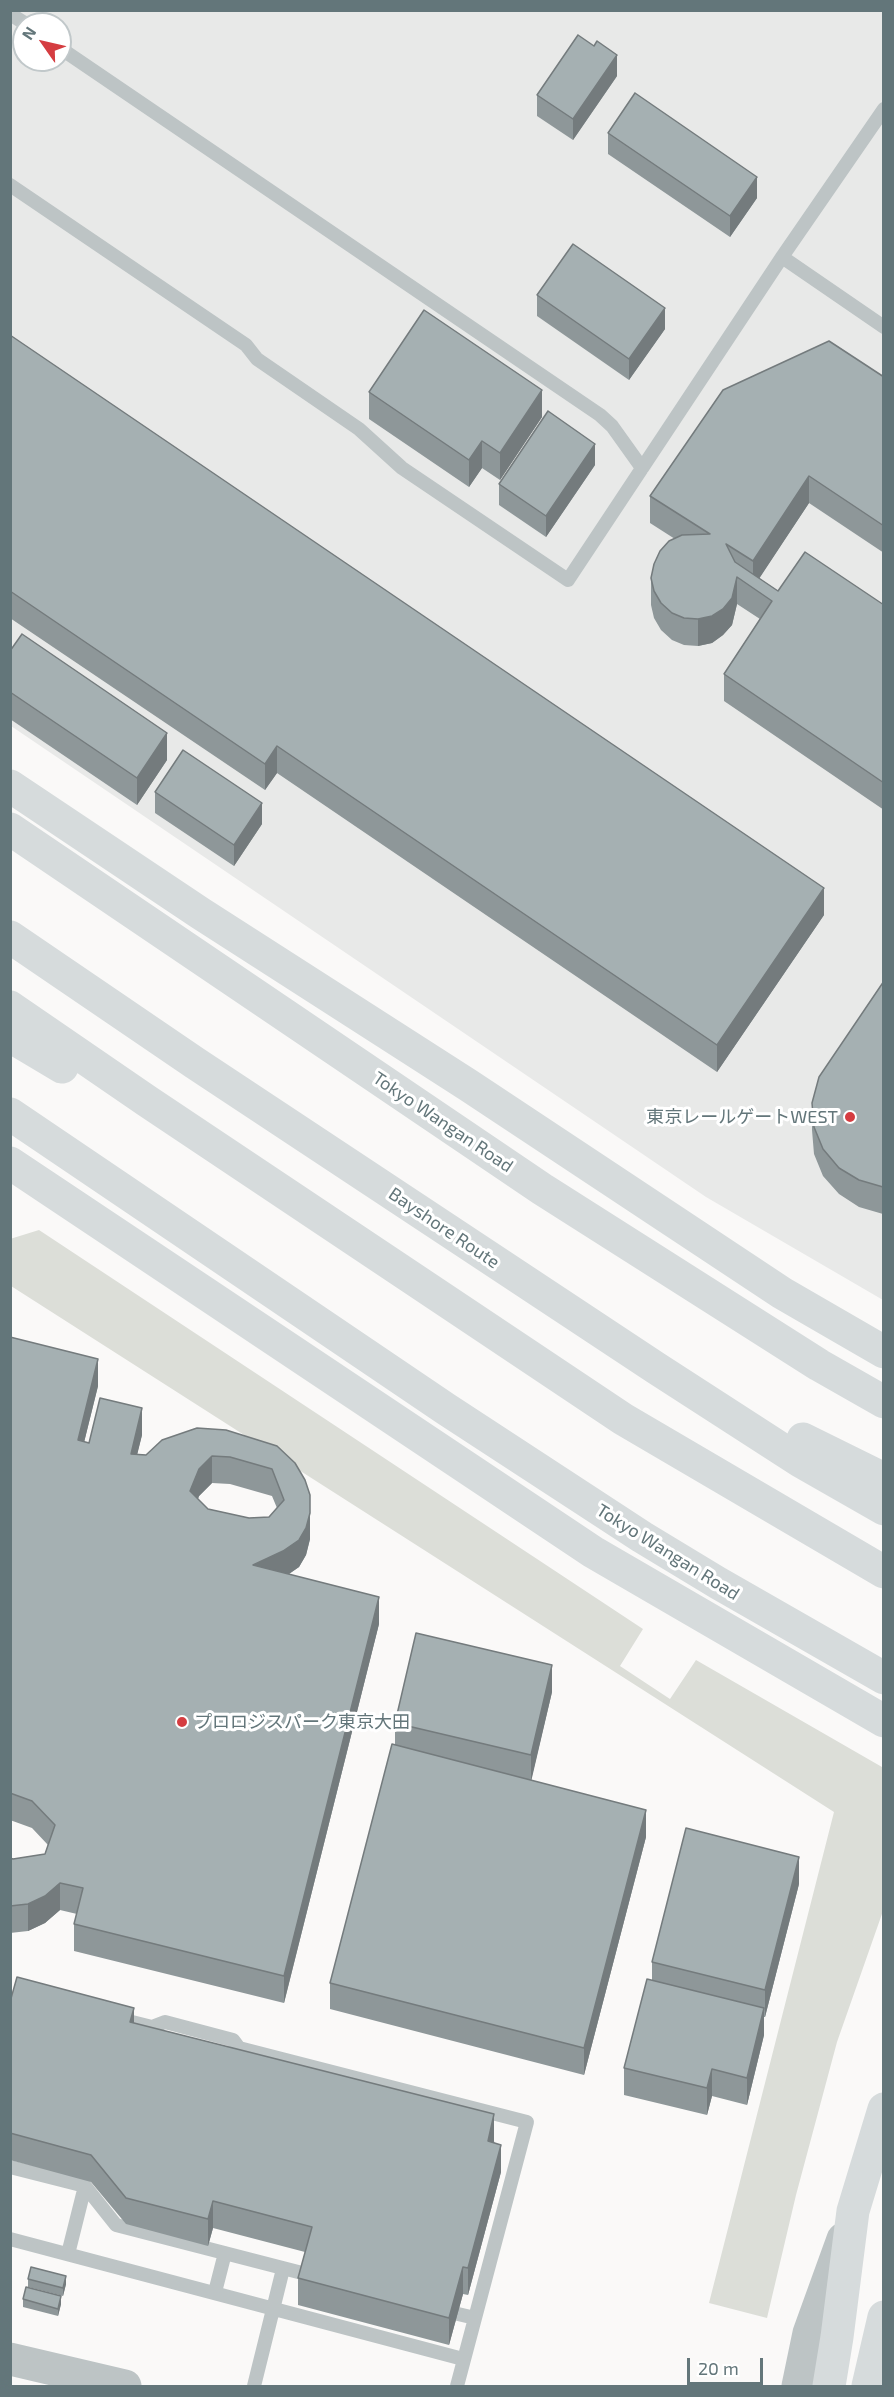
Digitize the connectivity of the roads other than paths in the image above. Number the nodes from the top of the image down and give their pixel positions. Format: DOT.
graph roads {
  1 [pos="72,56"];
  2 [pos="884,109"];
  3 [pos="10,185"];
  4 [pos="782,257"];
  5 [pos="884,327"];
  6 [pos="642,468"];
  7 [pos="10,786"];
  8 [pos="10,829"];
  9 [pos="10,912"];
  10 [pos="10,937"];
  11 [pos="10,1007"];
  12 [pos="10,1036"];
  13 [pos="195,1063"];
  14 [pos="147,1101"];
  15 [pos="10,1114"];
  16 [pos="10,1163"];
  17 [pos="884,1352"];
  18 [pos="656,1368"];
  19 [pos="884,1402"];
  20 [pos="623,1419"];
  21 [pos="884,1479"];
  22 [pos="884,1509"];
  23 [pos="884,1572"];
  24 [pos="884,1598"];
  25 [pos="884,1678"];
  26 [pos="884,1721"];
  27 [pos="98,2013"];
  28 [pos="884,2109"];
  29 [pos="10,2168"];
  30 [pos="85,2186"];
  31 [pos="853,2211"];
  32 [pos="10,2239"];
  33 [pos="225,2253"];
  34 [pos="68,2254"];
  35 [pos="283,2269"];
  36 [pos="306,2274"];
  37 [pos="215,2292"];
  38 [pos="273,2307"];
  39 [pos="458,2314"];
  40 [pos="884,2317"];
  41 [pos="475,2318"];
  42 [pos="10,2359"];
  43 [pos="463,2359"];
  44 [pos="125,2386"];
  45 [pos="254,2386"];
  46 [pos="457,2386"];
  47 [pos="798,2386"];
  48 [pos="829,2386"];
  49 [pos="868,2386"];
  1 -- 6 [label="lane"];
  2 -- 4 [label="lane"];
  3 -- 6 [label="lane"];
  4 -- 5 [label="lane"];
  4 -- 6 [label="lane"];
  7 -- 17 [label="main road"];
  8 -- 19 [label="main road, Tokyo Wangan Road"];
  9 -- 13 [label="main road"];
  10 -- 13 [label="main road, Bayshore Route"];
  11 -- 14 [label="main road"];
  12 -- 14 [label="main road"];
  13 -- 18 [label="main road, Bayshore Route"];
  14 -- 20 [label="main road"];
  15 -- 25 [label="main road, Tokyo Wangan Road"];
  16 -- 26 [label="main road"];
  18 -- 21 [label="main road"];
  18 -- 22 [label="main road, Bayshore Route"];
  20 -- 23 [label="main road"];
  20 -- 24 [label="main road"];
  27 -- 41 [label="lane"];
  28 -- 31 [label="main road"];
  29 -- 30 [label="lane"];
  30 -- 33 [label="lane"];
  30 -- 34 [label="lane"];
  31 -- 47 [label="street"];
  31 -- 48 [label="main road"];
  32 -- 34 [label="lane"];
  33 -- 35 [label="lane"];
  33 -- 37 [label="lane"];
  34 -- 37 [label="lane"];
  35 -- 36 [label="lane"];
  35 -- 38 [label="lane"];
  37 -- 38 [label="lane"];
  38 -- 43 [label="lane"];
  38 -- 45 [label="lane"];
  39 -- 41 [label="lane"];
  40 -- 49 [label="main road"];
  41 -- 43 [label="lane"];
  42 -- 44 [label="street"];
  43 -- 46 [label="lane"];
}
